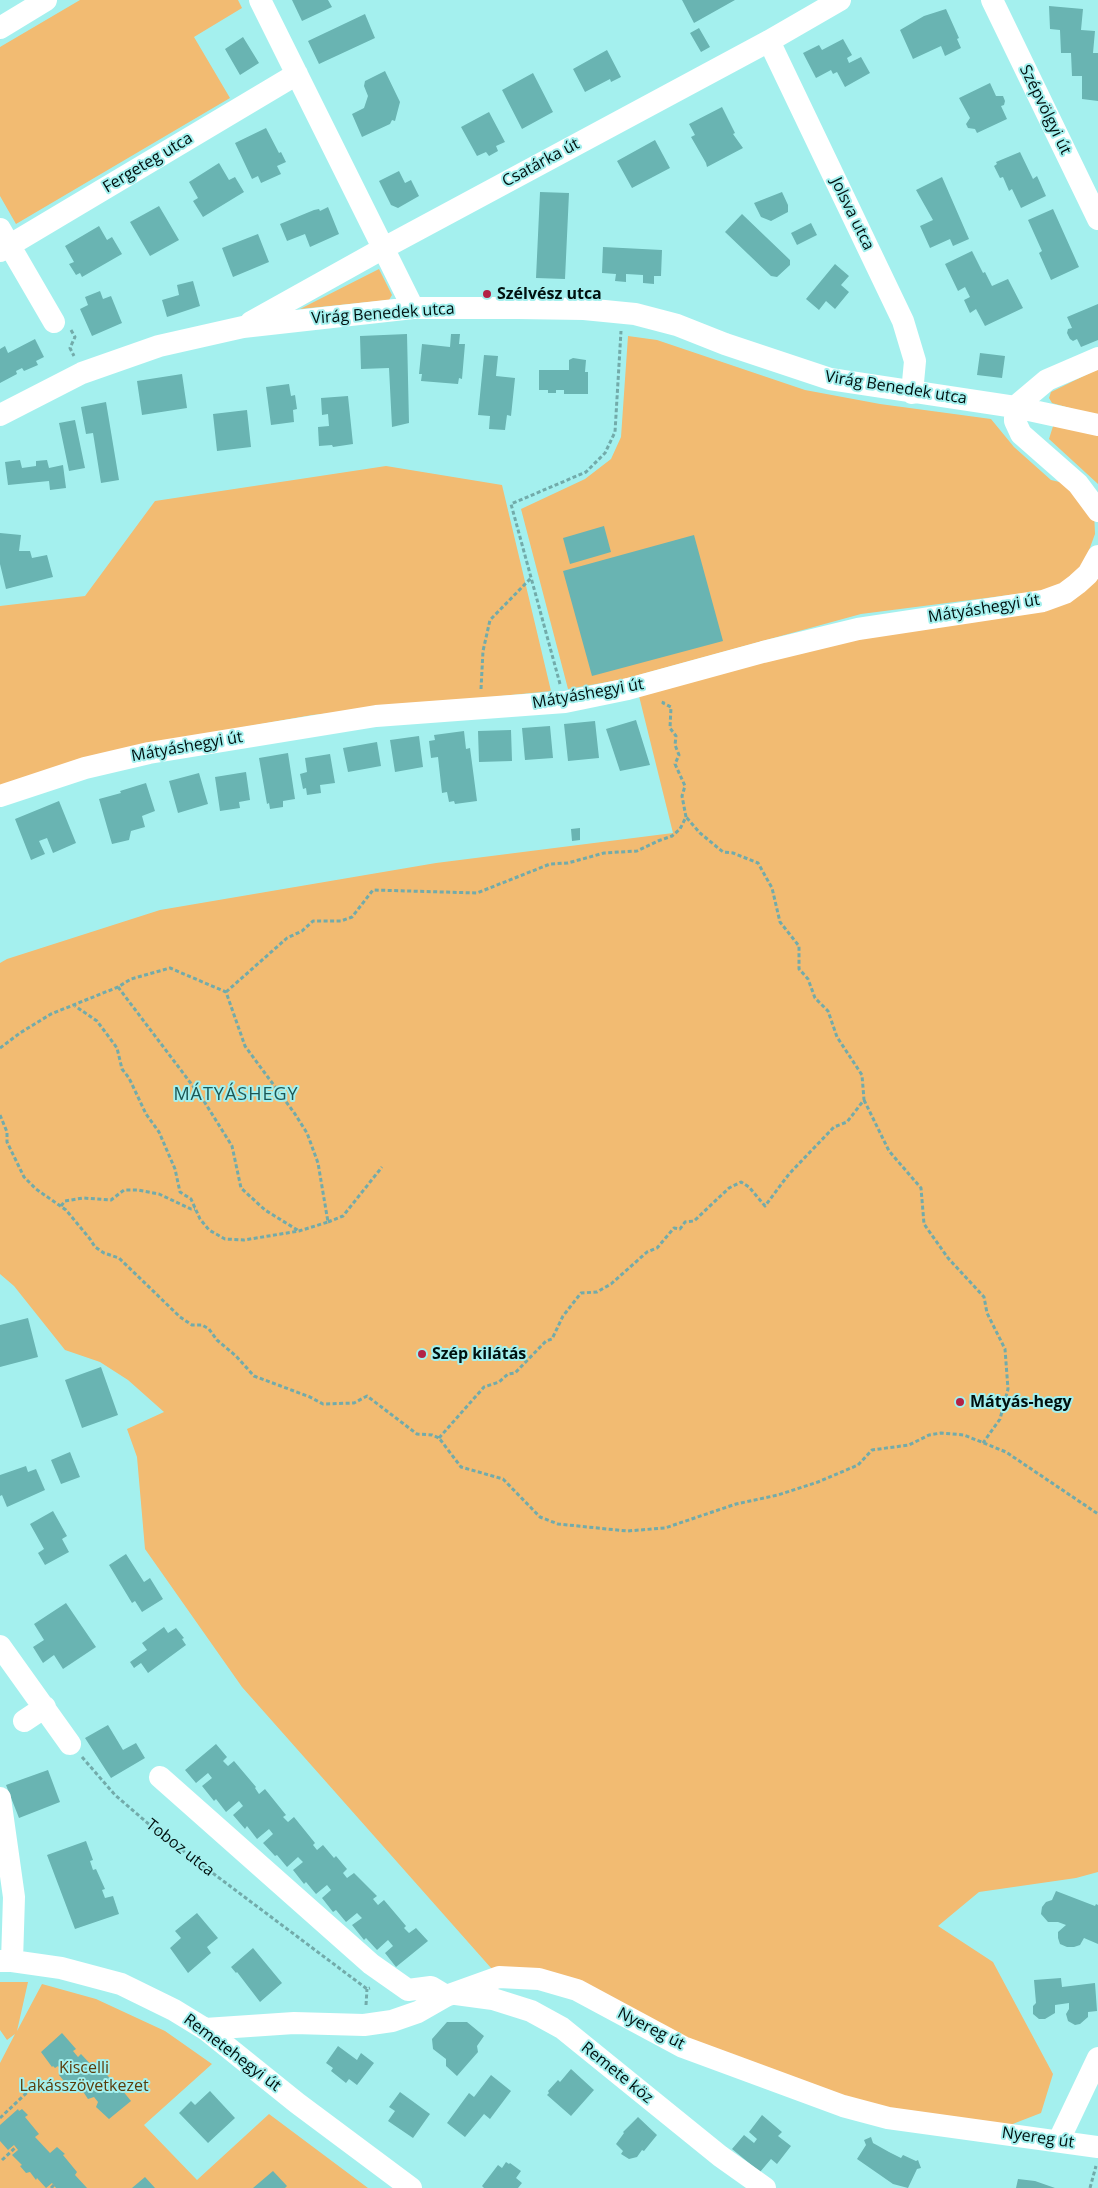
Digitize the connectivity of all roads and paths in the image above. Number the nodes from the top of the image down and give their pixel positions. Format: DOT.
graph roads {
  1 [pos="46,0"];
  2 [pos="260,0"];
  3 [pos="840,0"];
  4 [pos="992,0"];
  5 [pos="0,28"];
  6 [pos="769,41"];
  7 [pos="297,74"];
  8 [pos="1098,219"];
  9 [pos="3,242"];
  10 [pos="382,248"];
  11 [pos="414,308"];
  12 [pos="622,313"];
  13 [pos="54,322"];
  14 [pos="243,327"];
  15 [pos="1098,358"];
  16 [pos="912,392"];
  17 [pos="1014,407"];
  18 [pos="0,415"];
  19 [pos="1098,425"];
  20 [pos="1098,511"];
  21 [pos="1098,556"];
  22 [pos="531,578"];
  23 [pos="674,677"];
  24 [pos="564,702"];
  25 [pos="483,707"];
  26 [pos="0,796"];
  27 [pos="686,817"];
  28 [pos="118,987"];
  29 [pos="226,992"];
  30 [pos="75,1006"];
  31 [pos="0,1048"];
  32 [pos="864,1100"];
  33 [pos="0,1115"];
  34 [pos="382,1167"];
  35 [pos="61,1206"];
  36 [pos="195,1209"];
  37 [pos="328,1222"];
  38 [pos="299,1231"];
  39 [pos="439,1438"];
  40 [pos="983,1443"];
  41 [pos="1098,1514"];
  42 [pos="0,1646"];
  43 [pos="45,1707"];
  44 [pos="24,1722"];
  45 [pos="70,1744"];
  46 [pos="160,1777"];
  47 [pos="0,1798"];
  48 [pos="6,1961"];
  49 [pos="404,1987"];
  50 [pos="449,1995"];
  51 [pos="206,2029"];
  52 [pos="1098,2058"];
  53 [pos="37,2084"];
  54 [pos="0,2118"];
  55 [pos="1059,2140"];
  56 [pos="16,2148"];
  57 [pos="1097,2157"];
  58 [pos="2,2160"];
  59 [pos="411,2188"];
  60 [pos="765,2188"];
  61 [pos="1090,2188"];
  1 -- 5 [label="street"];
  2 -- 7 [label="street"];
  3 -- 6 [label="street, Csatárka út"];
  4 -- 8 [label="street, Szépvölgyi út"];
  6 -- 10 [label="street, Csatárka út"];
  6 -- 16 [label="street, Jolsva utca"];
  7 -- 9 [label="street, Fergeteg utca"];
  7 -- 10 [label="street"];
  9 -- 13 [label="street"];
  10 -- 11 [label="street"];
  10 -- 14 [label="street, Csatárka út"];
  11 -- 12 [label="street, Virág Benedek utca"];
  11 -- 14 [label="street, Virág Benedek utca"];
  12 -- 16 [label="street, Virág Benedek utca"];
  12 -- 22 [label="path"];
  14 -- 18 [label="street, Virág Benedek utca"];
  15 -- 17 [label="street"];
  16 -- 17 [label="street, Virág Benedek utca"];
  17 -- 19 [label="street, Virág Benedek utca"];
  17 -- 20 [label="street"];
  21 -- 23 [label="street, Mátyáshegyi út"];
  22 -- 24 [label="path"];
  22 -- 25 [label="path"];
  23 -- 24 [label="street, Mátyáshegyi út"];
  23 -- 27 [label="path"];
  24 -- 25 [label="street, Mátyáshegyi út"];
  25 -- 26 [label="street, Mátyáshegyi út"];
  27 -- 29 [label="path"];
  27 -- 32 [label="path"];
  28 -- 29 [label="path"];
  28 -- 30 [label="path"];
  28 -- 38 [label="path"];
  29 -- 37 [label="path"];
  30 -- 31 [label="path"];
  30 -- 36 [label="path"];
  32 -- 39 [label="path"];
  32 -- 40 [label="path"];
  33 -- 35 [label="path"];
  34 -- 37 [label="path"];
  35 -- 36 [label="path"];
  35 -- 39 [label="path"];
  36 -- 38 [label="path"];
  37 -- 38 [label="path"];
  39 -- 40 [label="path"];
  40 -- 41 [label="path"];
  42 -- 43 [label="street"];
  43 -- 44 [label="street"];
  43 -- 45 [label="street"];
  45 -- 49 [label="path, Toboz utca"];
  46 -- 49 [label="street"];
  47 -- 48 [label="street"];
  48 -- 51 [label="street, Remetehegyi út"];
  49 -- 50 [label="street"];
  50 -- 51 [label="street, Nyereg út"];
  50 -- 55 [label="street, Nyereg út"];
  50 -- 60 [label="street, Remete köz"];
  51 -- 59 [label="street, Remetehegyi út"];
  52 -- 55 [label="street"];
  53 -- 54 [label="path"];
  55 -- 57 [label="street, Nyereg út"];
  56 -- 58 [label="path"];
  57 -- 61 [label="path"];
}
